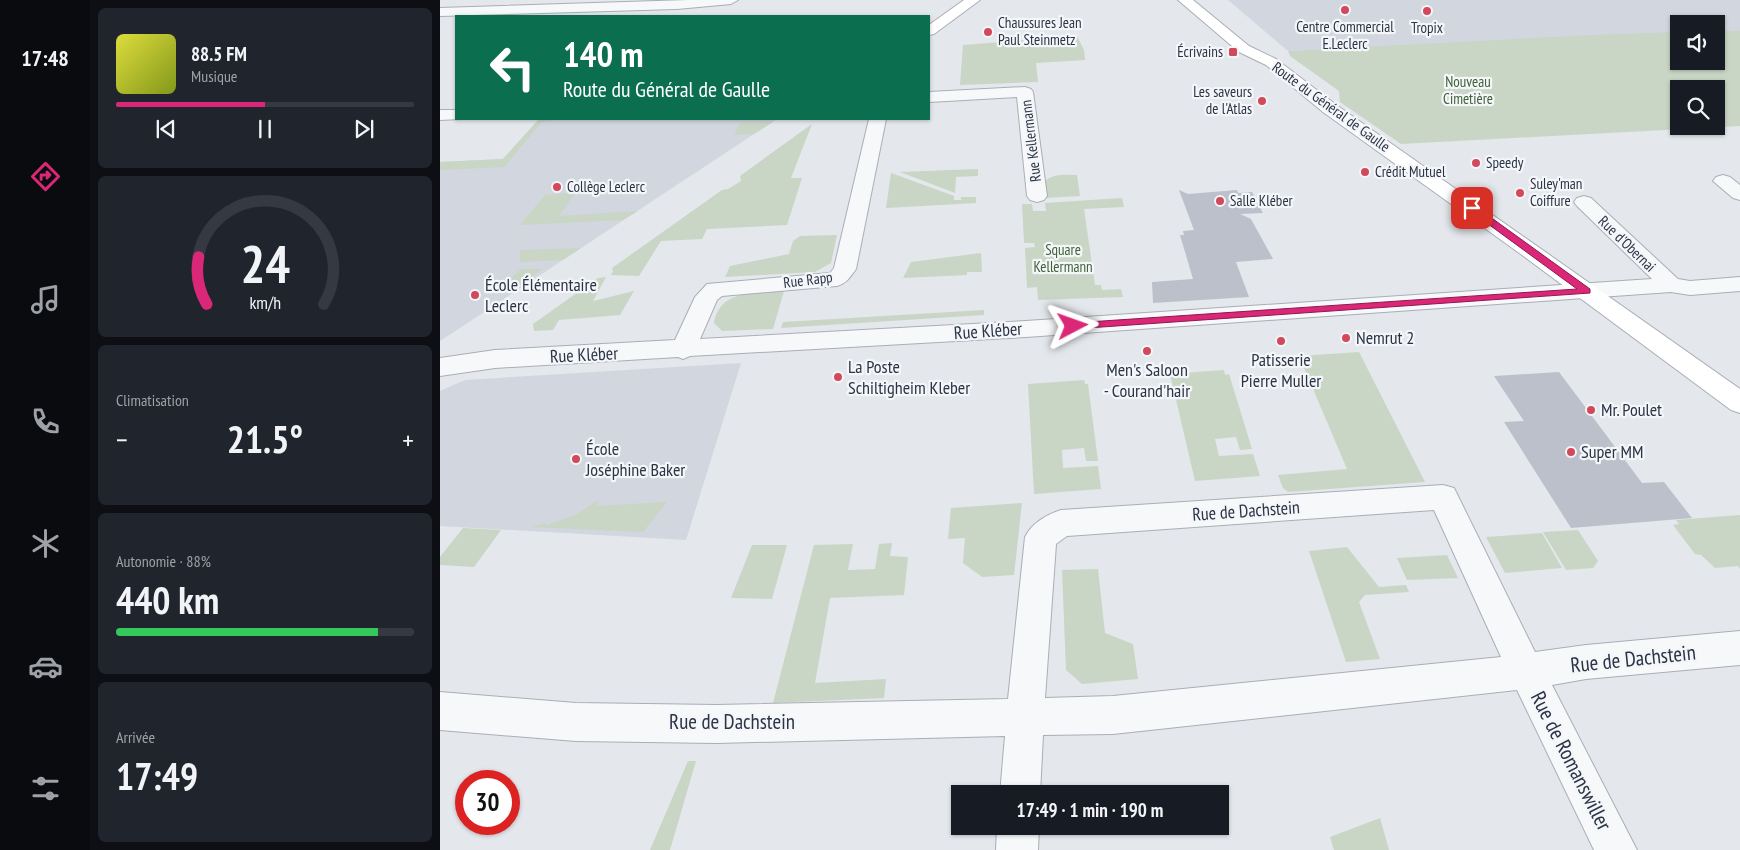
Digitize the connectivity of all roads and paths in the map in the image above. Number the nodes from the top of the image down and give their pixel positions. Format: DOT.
graph roads {
  1 [pos="732,0"];
  2 [pos="973,0"];
  3 [pos="1185,0"];
  4 [pos="661,2"];
  5 [pos="440,12"];
  6 [pos="930,30"];
  7 [pos="930,97"];
  8 [pos="440,115"];
  9 [pos="455,115"];
  10 [pos="877,120"];
  11 [pos="1723,181"];
  12 [pos="1740,194"];
  13 [pos="1037,196"];
  14 [pos="1584,202"];
  15 [pos="1740,284"];
  16 [pos="1671,285"];
  17 [pos="1576,292"];
  18 [pos="683,350"];
  19 [pos="440,367"];
  20 [pos="1740,403"];
  21 [pos="1740,648"];
  22 [pos="1526,671"];
  23 [pos="440,711"];
  24 [pos="1025,717"];
  25 [pos="1021,785"];
  26 [pos="1018,835"];
  27 [pos="1017,850"];
  28 [pos="1616,850"];
  1 -- 4 [label="street"];
  2 -- 6 [label="main road"];
  3 -- 17 [label="main road, Route du Général de Gaulle"];
  4 -- 5 [label="street"];
  7 -- 13 [label="street, Rue Kellermann"];
  8 -- 9 [label="street"];
  10 -- 18 [label="street, Rue Rapp"];
  11 -- 12 [label="street"];
  14 -- 16 [label="street, Rue d'Obernai"];
  15 -- 16 [label="street, Rue d'Obernai"];
  16 -- 17 [label="street, Rue d'Obernai"];
  17 -- 18 [label="street, Rue Kléber"];
  17 -- 20 [label="main road, Route du Général de Gaulle"];
  18 -- 19 [label="street, Rue Kléber"];
  21 -- 22 [label="street, Rue de Dachstein"];
  22 -- 24 [label="street, Rue de Dachstein"];
  22 -- 24 [label="street, Rue de Dachstein"];
  22 -- 28 [label="street, Rue de Romanswiller"];
  23 -- 24 [label="street, Rue de Dachstein"];
  24 -- 25 [label="street, Rue de Dachstein"];
  26 -- 27 [label="street"];
}
